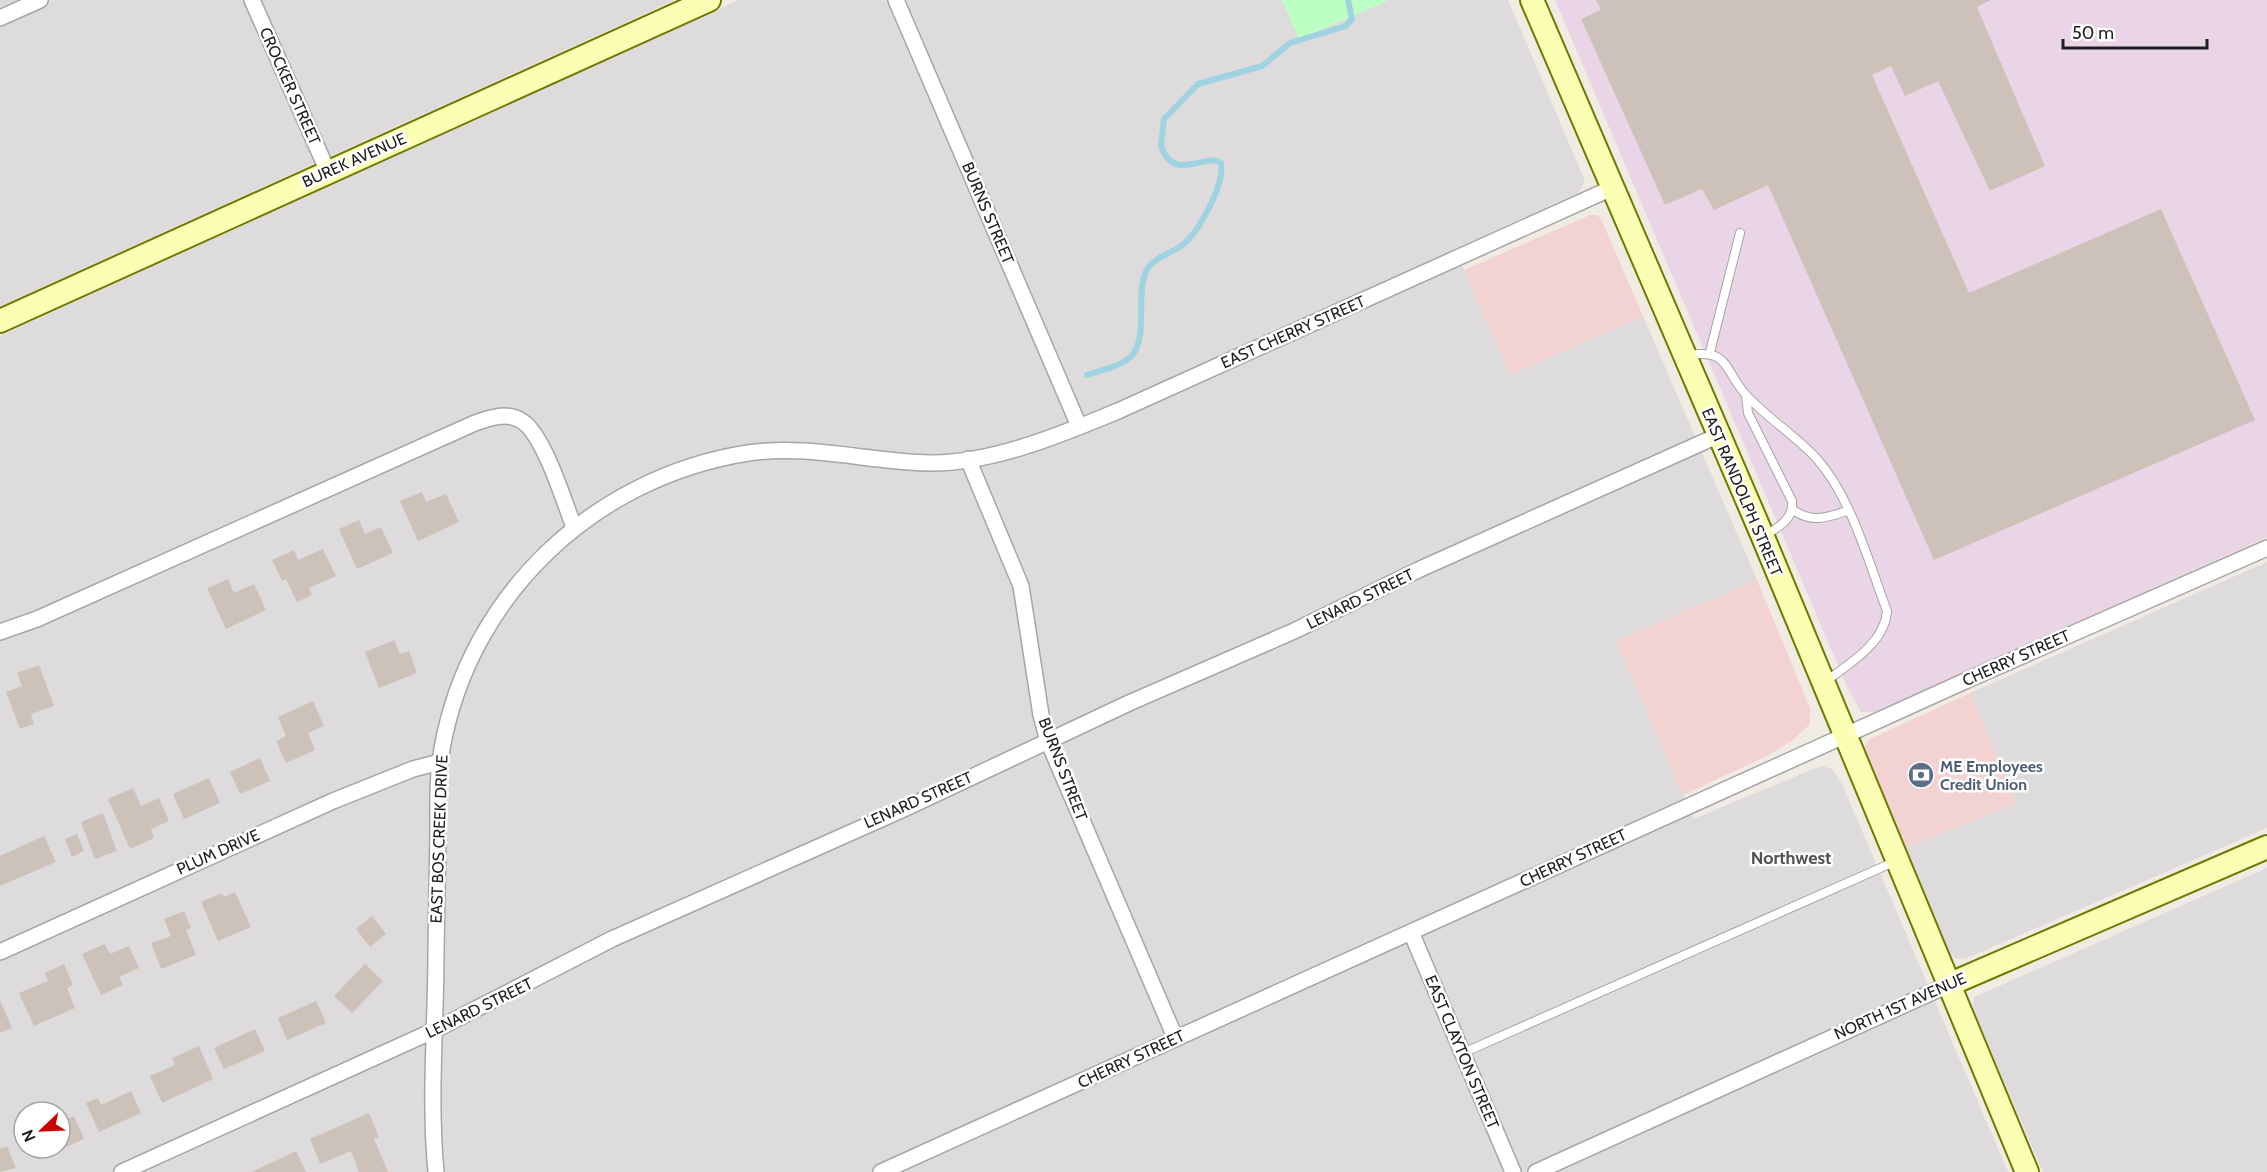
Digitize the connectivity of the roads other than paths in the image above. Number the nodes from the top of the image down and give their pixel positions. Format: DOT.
graph roads {
  1 [pos="40,0"];
  2 [pos="252,0"];
  3 [pos="709,0"];
  4 [pos="896,0"];
  5 [pos="1532,0"];
  6 [pos="0,18"];
  7 [pos="328,172"];
  8 [pos="1612,189"];
  9 [pos="1740,233"];
  10 [pos="0,321"];
  11 [pos="1710,352"];
  12 [pos="1683,356"];
  13 [pos="1746,395"];
  14 [pos="1079,426"];
  15 [pos="1717,436"];
  16 [pos="968,459"];
  17 [pos="1793,510"];
  18 [pos="1847,511"];
  19 [pos="574,526"];
  20 [pos="1763,537"];
  21 [pos="2267,548"];
  22 [pos="0,632"];
  23 [pos="1822,683"];
  24 [pos="1843,736"];
  25 [pos="1048,741"];
  26 [pos="440,762"];
  27 [pos="2267,846"];
  28 [pos="1896,861"];
  29 [pos="1411,932"];
  30 [pos="0,952"];
  31 [pos="1948,985"];
  32 [pos="435,1030"];
  33 [pos="1175,1037"];
  34 [pos="1462,1053"];
  35 [pos="122,1172"];
  36 [pos="436,1172"];
  37 [pos="881,1172"];
  38 [pos="1513,1172"];
  39 [pos="1536,1172"];
  40 [pos="2027,1172"];
  1 -- 6 [label="street"];
  2 -- 7 [label="street, CROCKER STREET"];
  3 -- 7 [label="street, BUREK AVENUE"];
  4 -- 14 [label="street, BURNS STREET"];
  5 -- 8 [label="street, EAST RANDOLPH STREET"];
  7 -- 10 [label="street, BUREK AVENUE"];
  8 -- 12 [label="street, EAST RANDOLPH STREET"];
  8 -- 14 [label="street, EAST CHERRY STREET"];
  9 -- 11 [label="lane"];
  11 -- 12 [label="lane"];
  11 -- 13 [label="lane"];
  12 -- 15 [label="street, EAST RANDOLPH STREET"];
  13 -- 17 [label="lane"];
  13 -- 18 [label="lane"];
  14 -- 16 [label="street, EAST CHERRY STREET"];
  15 -- 20 [label="street, EAST RANDOLPH STREET"];
  15 -- 25 [label="street, LENARD STREET"];
  16 -- 19 [label="street, EAST BOS CREEK DRIVE"];
  16 -- 25 [label="street, BURNS STREET"];
  17 -- 18 [label="lane"];
  17 -- 20 [label="lane"];
  18 -- 23 [label="lane"];
  19 -- 22 [label="street"];
  19 -- 26 [label="street, EAST BOS CREEK DRIVE"];
  20 -- 23 [label="street, EAST RANDOLPH STREET"];
  21 -- 24 [label="street, CHERRY STREET"];
  23 -- 24 [label="street, EAST RANDOLPH STREET"];
  24 -- 28 [label="street, EAST RANDOLPH STREET"];
  24 -- 29 [label="street, CHERRY STREET"];
  25 -- 32 [label="street, LENARD STREET"];
  25 -- 33 [label="street, BURNS STREET"];
  26 -- 30 [label="street, PLUM DRIVE"];
  26 -- 32 [label="street, EAST BOS CREEK DRIVE"];
  27 -- 31 [label="street, NORTH 1ST AVENUE"];
  28 -- 31 [label="street, EAST RANDOLPH STREET"];
  28 -- 34 [label="lane"];
  29 -- 33 [label="street, CHERRY STREET"];
  29 -- 34 [label="street, EAST CLAYTON STREET"];
  31 -- 39 [label="street, NORTH 1ST AVENUE"];
  31 -- 40 [label="street, EAST RANDOLPH STREET"];
  32 -- 35 [label="street, LENARD STREET"];
  32 -- 36 [label="street, EAST BOS CREEK DRIVE"];
  33 -- 37 [label="street, CHERRY STREET"];
  34 -- 38 [label="street, EAST CLAYTON STREET"];
}
